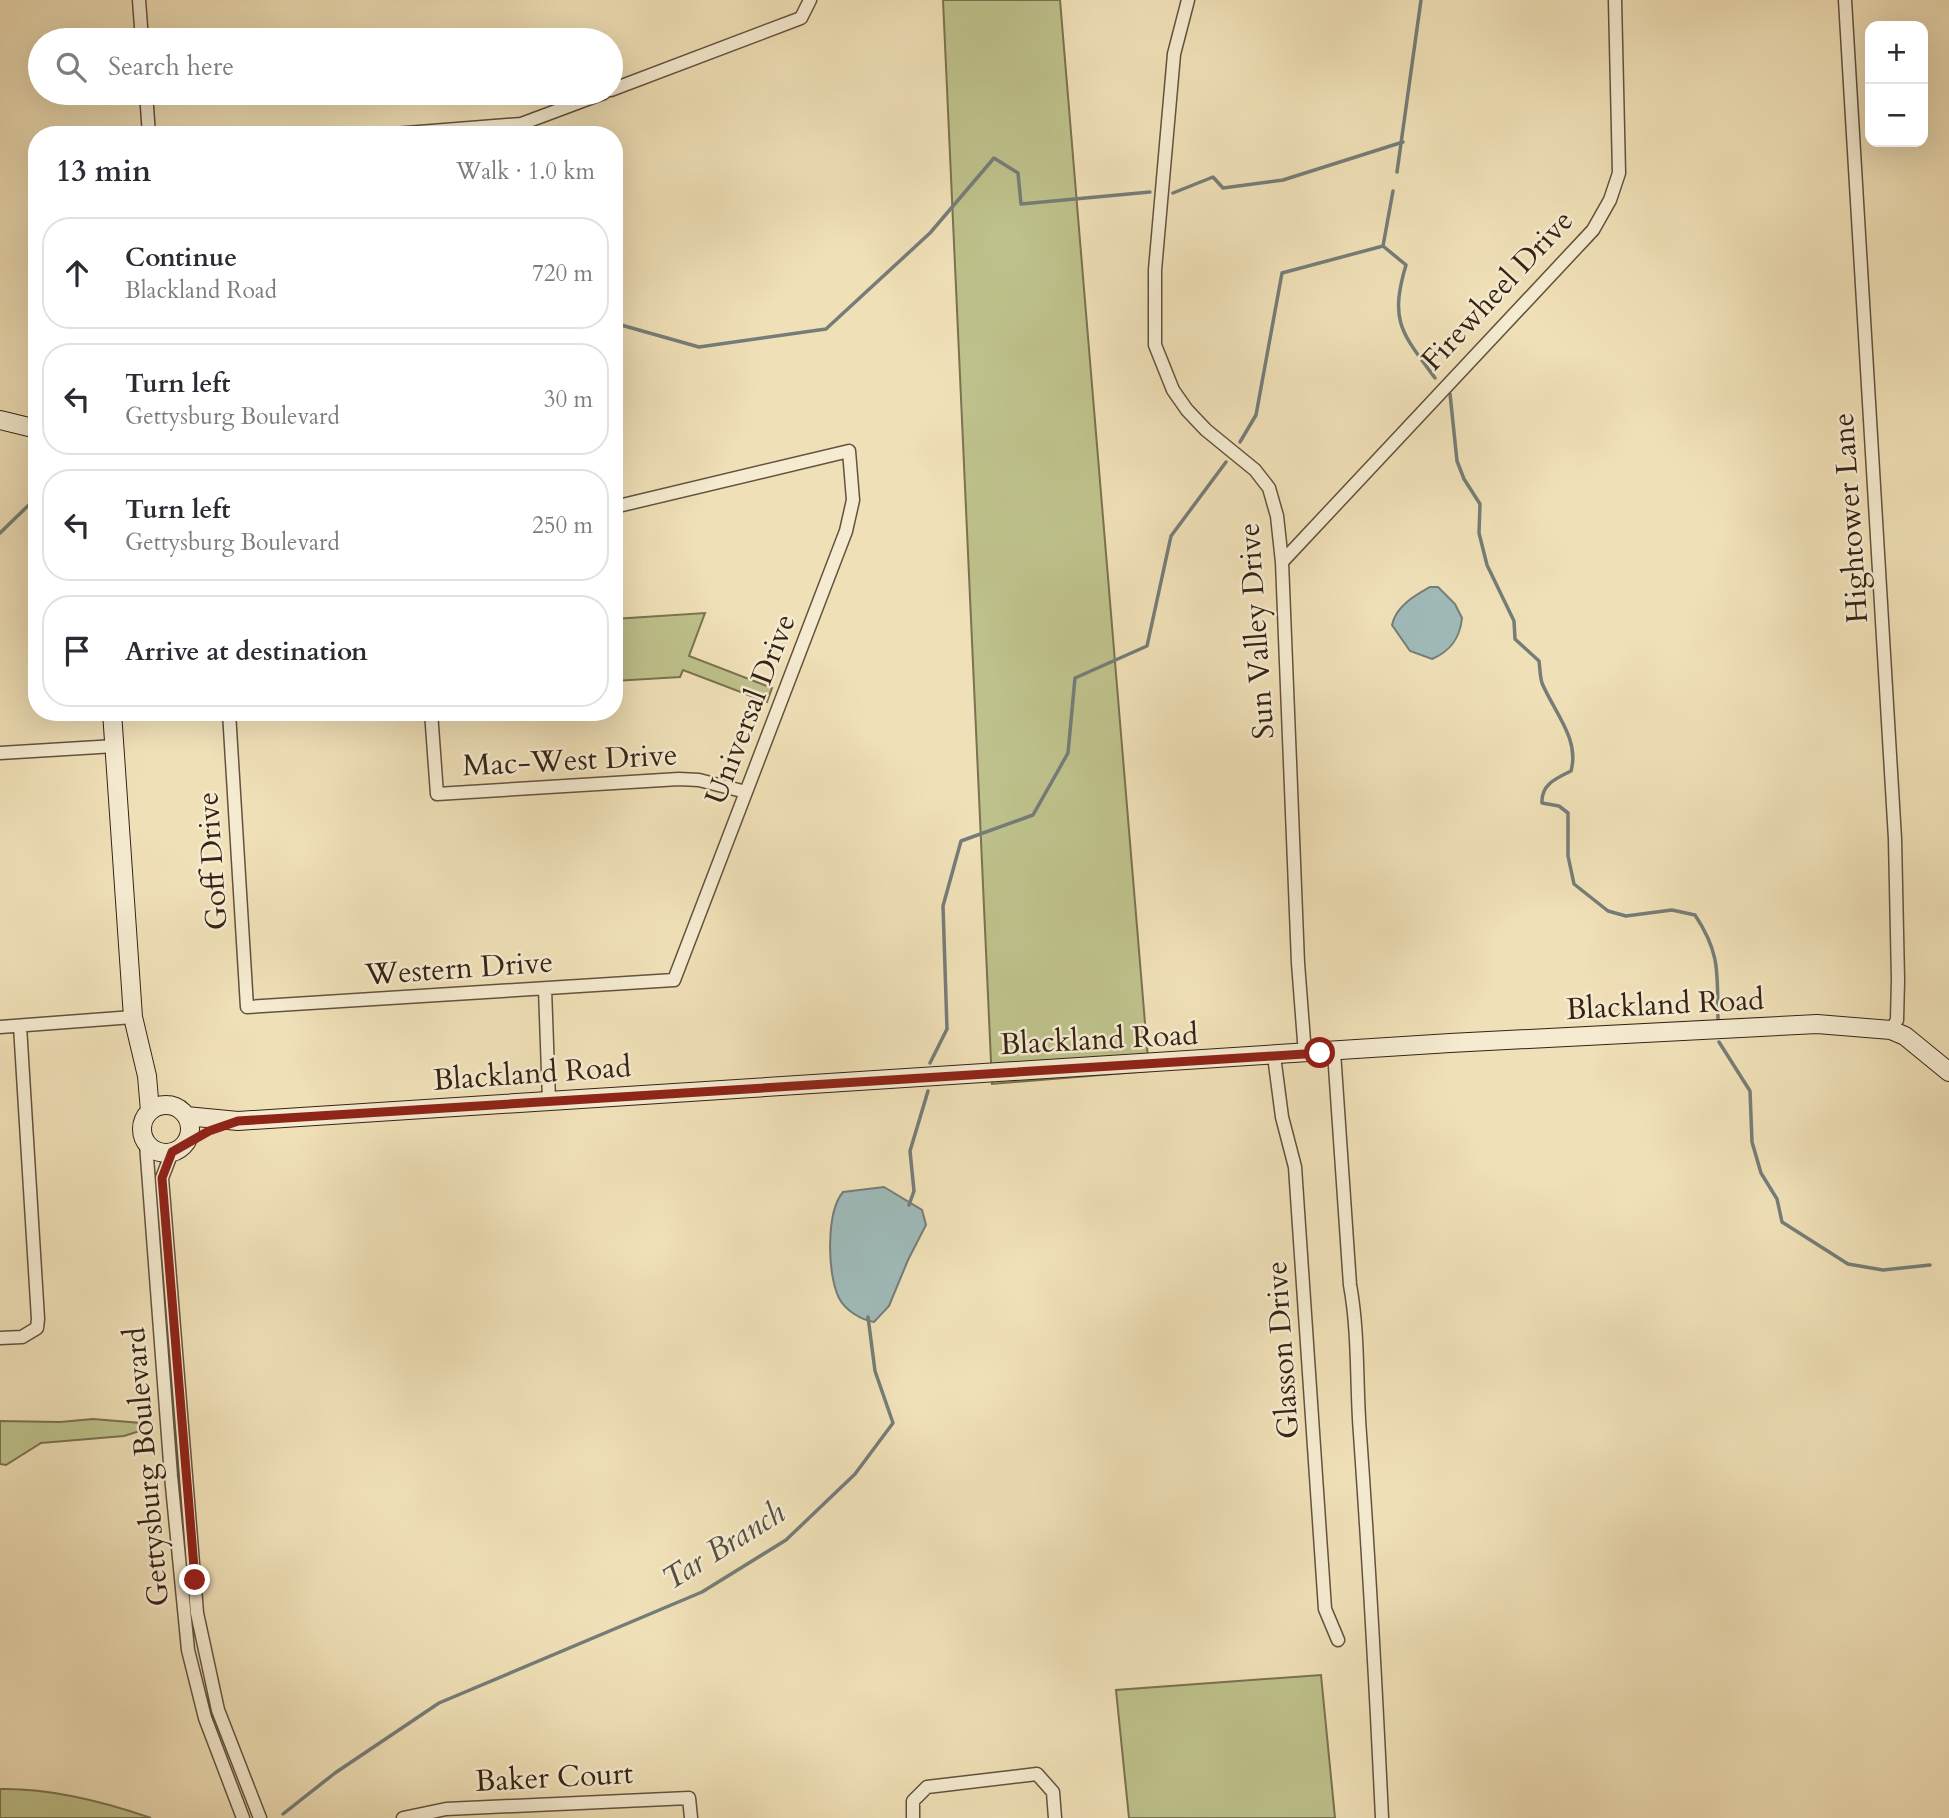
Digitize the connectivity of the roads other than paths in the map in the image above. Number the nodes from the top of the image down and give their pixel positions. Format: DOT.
graph roads {
  1 [pos="139,0"];
  2 [pos="810,0"];
  3 [pos="1188,0"];
  4 [pos="1615,0"];
  5 [pos="1845,0"];
  6 [pos="141,28"];
  7 [pos="623,85"];
  8 [pos="147,105"];
  9 [pos="572,105"];
  10 [pos="148,126"];
  11 [pos="496,126"];
  12 [pos="0,420"];
  13 [pos="28,427"];
  14 [pos="623,504"];
  15 [pos="1282,562"];
  16 [pos="114,721"];
  17 [pos="230,721"];
  18 [pos="431,721"];
  19 [pos="115,746"];
  20 [pos="0,753"];
  21 [pos="746,792"];
  22 [pos="674,981"];
  23 [pos="545,989"];
  24 [pos="247,1007"];
  25 [pos="133,1017"];
  26 [pos="20,1026"];
  27 [pos="0,1027"];
  28 [pos="1891,1030"];
  29 [pos="1335,1052"];
  30 [pos="1305,1054"];
  31 [pos="1274,1056"];
  32 [pos="1949,1072"];
  33 [pos="147,1076"];
  34 [pos="549,1100"];
  35 [pos="150,1111"];
  36 [pos="179,1111"];
  37 [pos="238,1121"];
  38 [pos="146,1144"];
  39 [pos="178,1148"];
  40 [pos="0,1338"];
  41 [pos="189,1492"];
  42 [pos="173,1494"];
  43 [pos="195,1580"];
  44 [pos="181,1581"];
  45 [pos="1338,1640"];
  46 [pos="235,1754"];
  47 [pos="222,1760"];
  48 [pos="243,1818"];
  49 [pos="260,1818"];
  50 [pos="403,1818"];
  51 [pos="691,1818"];
  52 [pos="913,1818"];
  53 [pos="1055,1818"];
  54 [pos="1382,1818"];
  1 -- 6 [label="street"];
  2 -- 7 [label="street"];
  3 -- 15 [label="street, Sun Valley Drive"];
  4 -- 15 [label="street, Firewheel Drive"];
  5 -- 28 [label="street, Hightower Lane"];
  8 -- 10 [label="street"];
  9 -- 11 [label="street"];
  12 -- 13 [label="street"];
  14 -- 21 [label="street, Universal Drive"];
  15 -- 30 [label="street, Sun Valley Drive"];
  16 -- 19 [label="street"];
  17 -- 24 [label="street, Goff Drive"];
  18 -- 21 [label="street, Mac-West Drive"];
  19 -- 20 [label="street"];
  19 -- 25 [label="street"];
  21 -- 22 [label="street, Universal Drive"];
  22 -- 23 [label="street, Western Drive"];
  23 -- 24 [label="street, Western Drive"];
  23 -- 34 [label="street"];
  25 -- 26 [label="street"];
  25 -- 33 [label="street"];
  26 -- 27 [label="street"];
  26 -- 40 [label="street"];
  28 -- 29 [label="street, Blackland Road"];
  28 -- 32 [label="street, Blackland Road"];
  29 -- 30 [label="street, Blackland Road"];
  29 -- 54 [label="street"];
  30 -- 31 [label="street, Blackland Road"];
  31 -- 34 [label="street, Blackland Road"];
  31 -- 45 [label="street, Glasson Drive"];
  33 -- 35 [label="street"];
  33 -- 36 [label="street"];
  34 -- 37 [label="street, Blackland Road"];
  35 -- 36 [label="street"];
  35 -- 38 [label="street"];
  36 -- 37 [label="street, Blackland Road"];
  36 -- 39 [label="street"];
  37 -- 39 [label="street, Blackland Road"];
  38 -- 39 [label="street"];
  38 -- 42 [label="street, Gettysburg Boulevard"];
  39 -- 41 [label="street, Gettysburg Boulevard"];
  41 -- 42 [label="street"];
  41 -- 43 [label="street, Gettysburg Boulevard"];
  42 -- 44 [label="street, Gettysburg Boulevard"];
  43 -- 44 [label="street"];
  43 -- 46 [label="street, Gettysburg Boulevard"];
  44 -- 47 [label="street, Gettysburg Boulevard"];
  46 -- 47 [label="street"];
  46 -- 49 [label="street, Gettysburg Boulevard"];
  47 -- 48 [label="street, Gettysburg Boulevard"];
  50 -- 51 [label="street, Baker Court"];
  52 -- 53 [label="street"];
}
